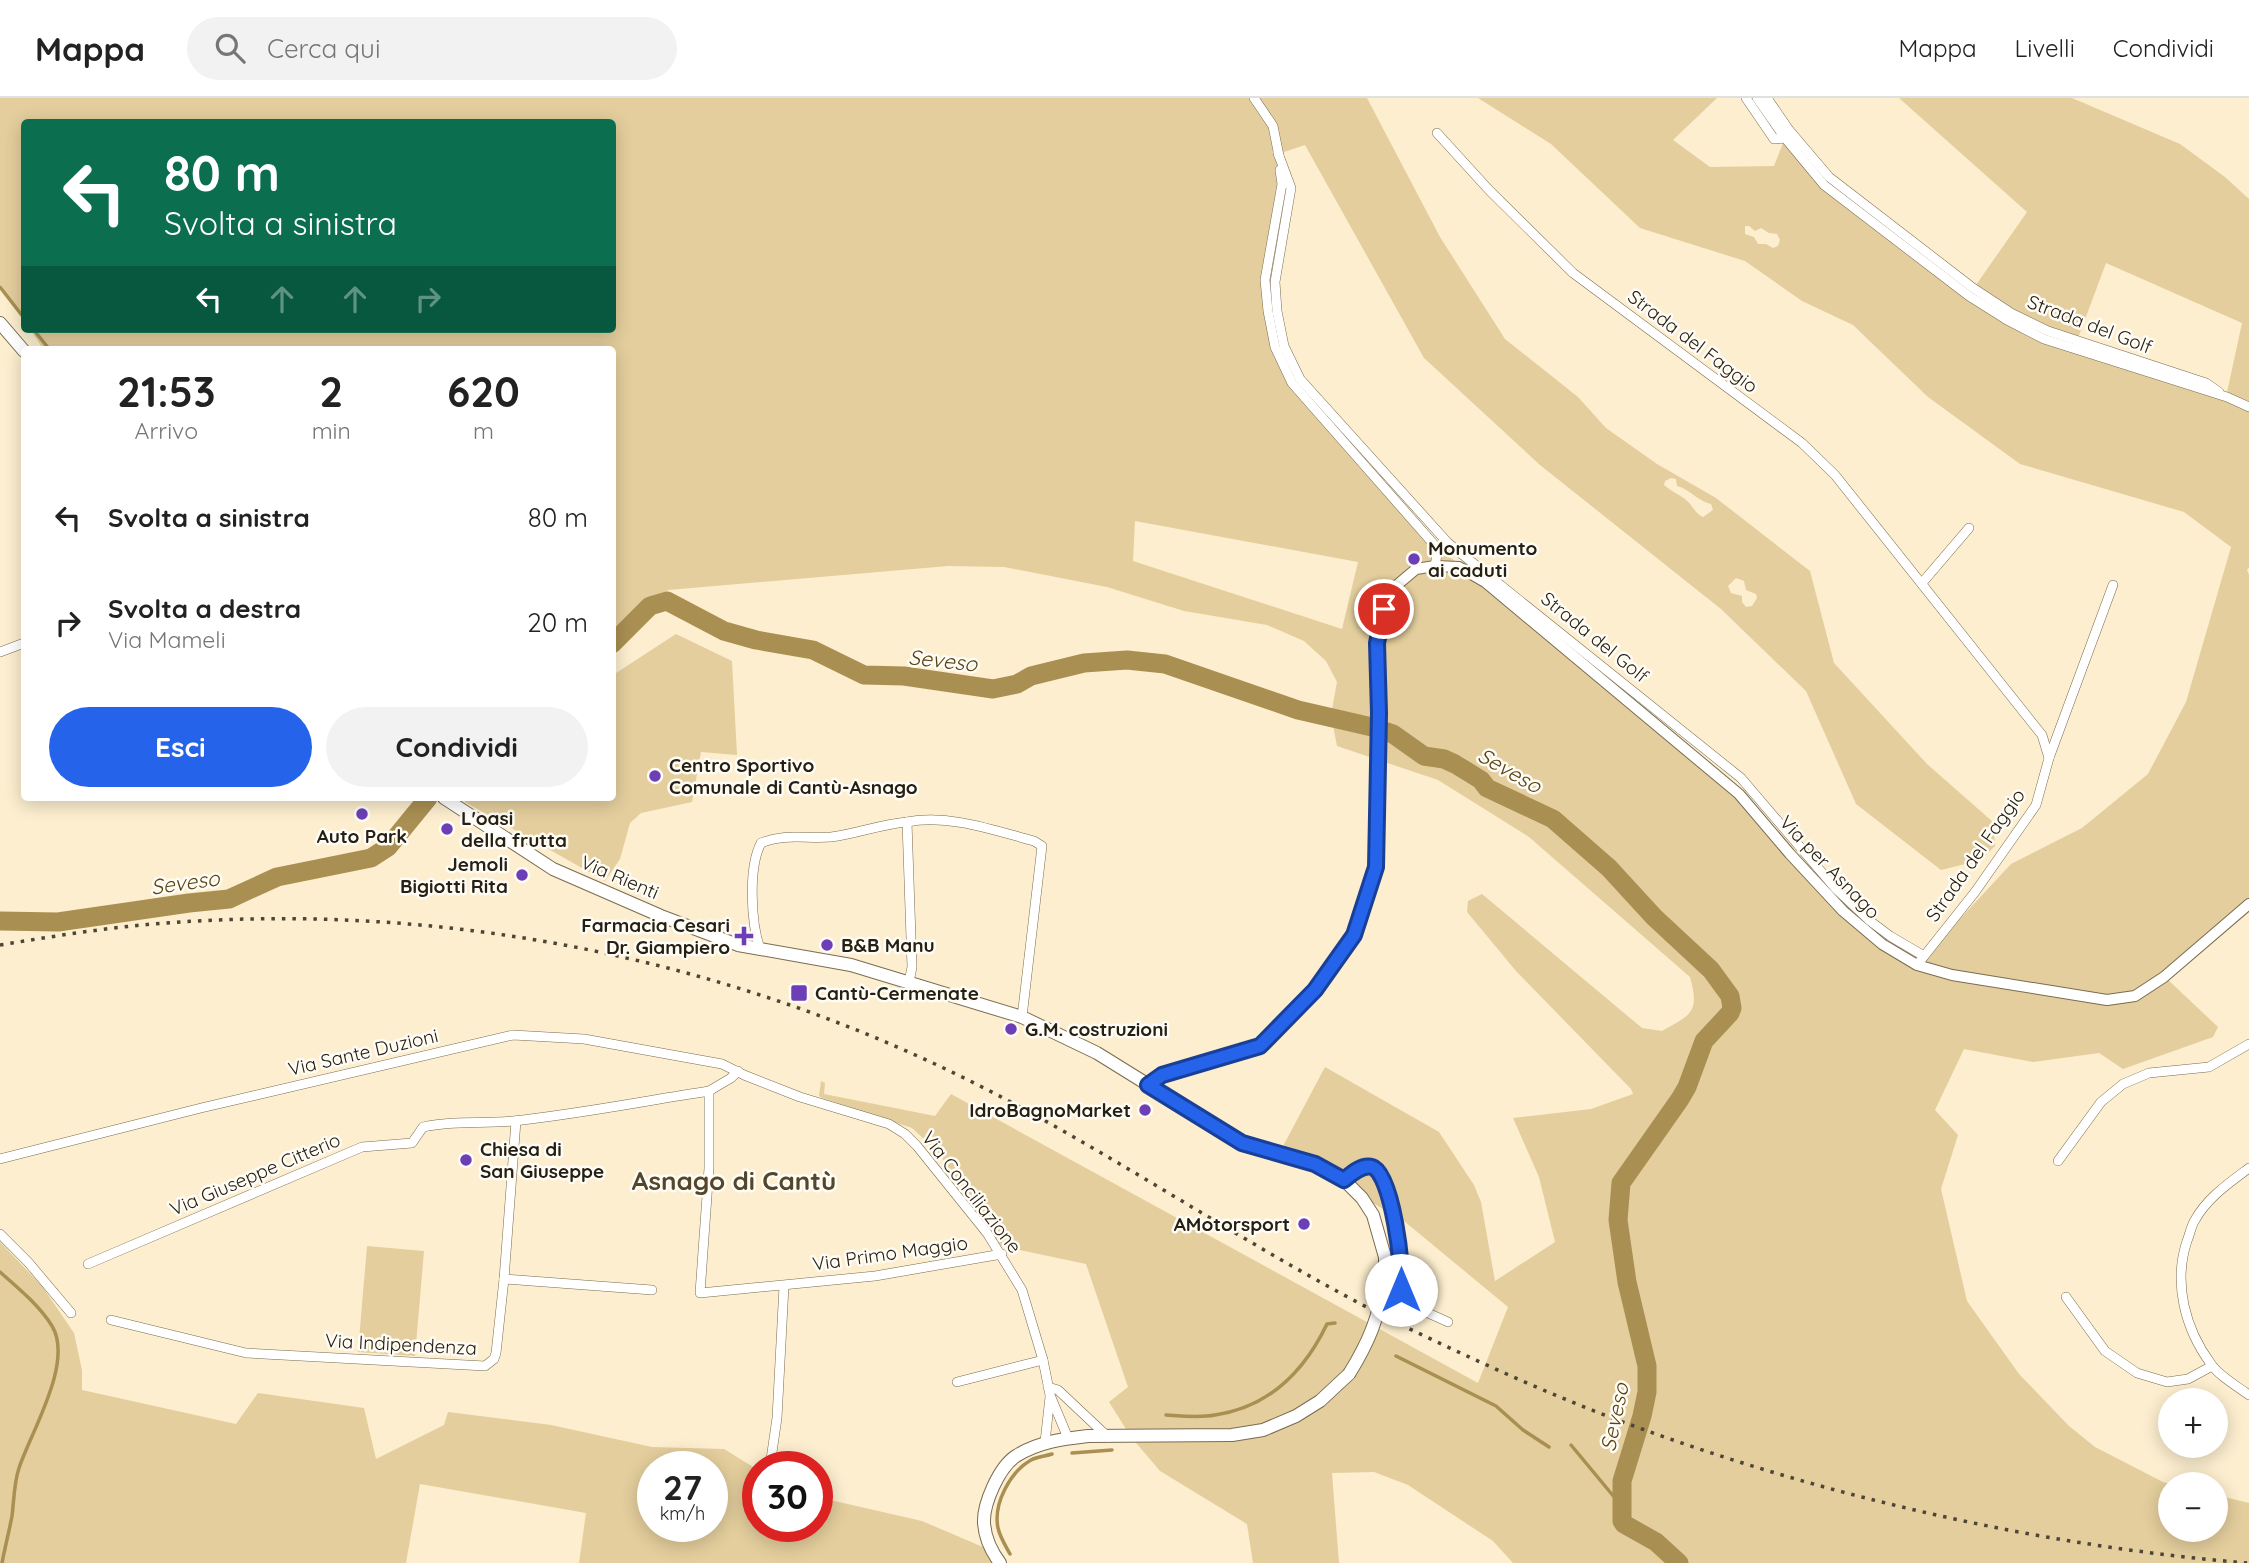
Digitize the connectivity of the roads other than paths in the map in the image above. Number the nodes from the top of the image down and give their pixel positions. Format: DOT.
graph roads {
  1 [pos="1254,98"];
  2 [pos="1746,98"];
  3 [pos="1757,98"];
  4 [pos="1767,98"];
  5 [pos="1437,133"];
  6 [pos="1785,138"];
  7 [pos="1278,153"];
  8 [pos="0,323"];
  9 [pos="21,348"];
  10 [pos="2227,397"];
  11 [pos="2249,407"];
  12 [pos="1969,528"];
  13 [pos="1435,566"];
  14 [pos="1922,583"];
  15 [pos="2113,585"];
  16 [pos="21,644"];
  17 [pos="0,652"];
  18 [pos="2049,758"];
  19 [pos="447,801"];
  20 [pos="907,822"];
  21 [pos="2249,904"];
  22 [pos="760,949"];
  23 [pos="1921,961"];
  24 [pos="909,982"];
  25 [pos="1023,1017"];
  26 [pos="2249,1044"];
  27 [pos="738,1070"];
  28 [pos="1148,1085"];
  29 [pos="709,1091"];
  30 [pos="516,1121"];
  31 [pos="0,1160"];
  32 [pos="2058,1161"];
  33 [pos="2249,1168"];
  34 [pos="1344,1180"];
  35 [pos="0,1234"];
  36 [pos="1002,1254"];
  37 [pos="88,1264"];
  38 [pos="504,1279"];
  39 [pos="784,1286"];
  40 [pos="652,1290"];
  41 [pos="2066,1297"];
  42 [pos="71,1313"];
  43 [pos="111,1320"];
  44 [pos="1448,1322"];
  45 [pos="1043,1360"];
  46 [pos="2212,1366"];
  47 [pos="957,1382"];
  48 [pos="1049,1391"];
  49 [pos="2249,1395"];
  50 [pos="1108,1437"];
  51 [pos="1068,1438"];
  52 [pos="1045,1442"];
  53 [pos="772,1451"];
  54 [pos="1000,1563"];
  1 -- 7 [label="street, Strada del Golf"];
  2 -- 6 [label="street, Strada del Golf"];
  3 -- 6 [label="street, Strada del Golf"];
  4 -- 10 [label="street, Strada del Golf"];
  5 -- 14 [label="street, Strada del Faggio"];
  6 -- 10 [label="street, Strada del Golf"];
  7 -- 13 [label="street, Strada del Golf"];
  7 -- 23 [label="street, Strada del Golf"];
  8 -- 9 [label="main road"];
  10 -- 11 [label="street, Strada del Golf"];
  12 -- 14 [label="street"];
  13 -- 23 [label="street, Via per Asnago"];
  13 -- 28 [label="street"];
  14 -- 18 [label="street, Strada del Faggio"];
  15 -- 18 [label="street, Strada del Faggio"];
  16 -- 17 [label="street"];
  18 -- 23 [label="street, Strada del Faggio"];
  19 -- 22 [label="main road, Via Rienti"];
  20 -- 22 [label="street"];
  20 -- 24 [label="street"];
  20 -- 25 [label="street"];
  21 -- 23 [label="street, Via per Asnago"];
  22 -- 24 [label="main road, Via Rienti"];
  24 -- 25 [label="main road, Via Rienti"];
  25 -- 28 [label="main road, Via Rienti"];
  26 -- 32 [label="street"];
  27 -- 29 [label="street"];
  27 -- 31 [label="street, Via Sante Duzioni"];
  27 -- 36 [label="street, Via Conciliazione"];
  28 -- 34 [label="main road, Via Rienti"];
  29 -- 30 [label="street"];
  29 -- 39 [label="street, Via Primo Maggio"];
  30 -- 37 [label="street, Via Giuseppe Citterio"];
  30 -- 38 [label="street, Via Indipendenza"];
  33 -- 46 [label="street"];
  34 -- 44 [label="street"];
  34 -- 50 [label="main road, bridge"];
  35 -- 42 [label="street"];
  36 -- 39 [label="street, Via Primo Maggio"];
  36 -- 45 [label="street, Via Conciliazione"];
  38 -- 40 [label="street"];
  38 -- 43 [label="street, Via Indipendenza"];
  39 -- 53 [label="street"];
  41 -- 46 [label="street"];
  45 -- 47 [label="street"];
  45 -- 48 [label="street, Via Conciliazione"];
  46 -- 49 [label="street"];
  48 -- 50 [label="street"];
  48 -- 51 [label="street"];
  48 -- 52 [label="street"];
  50 -- 51 [label="main road"];
  51 -- 52 [label="main road"];
  52 -- 54 [label="main road"];
}
